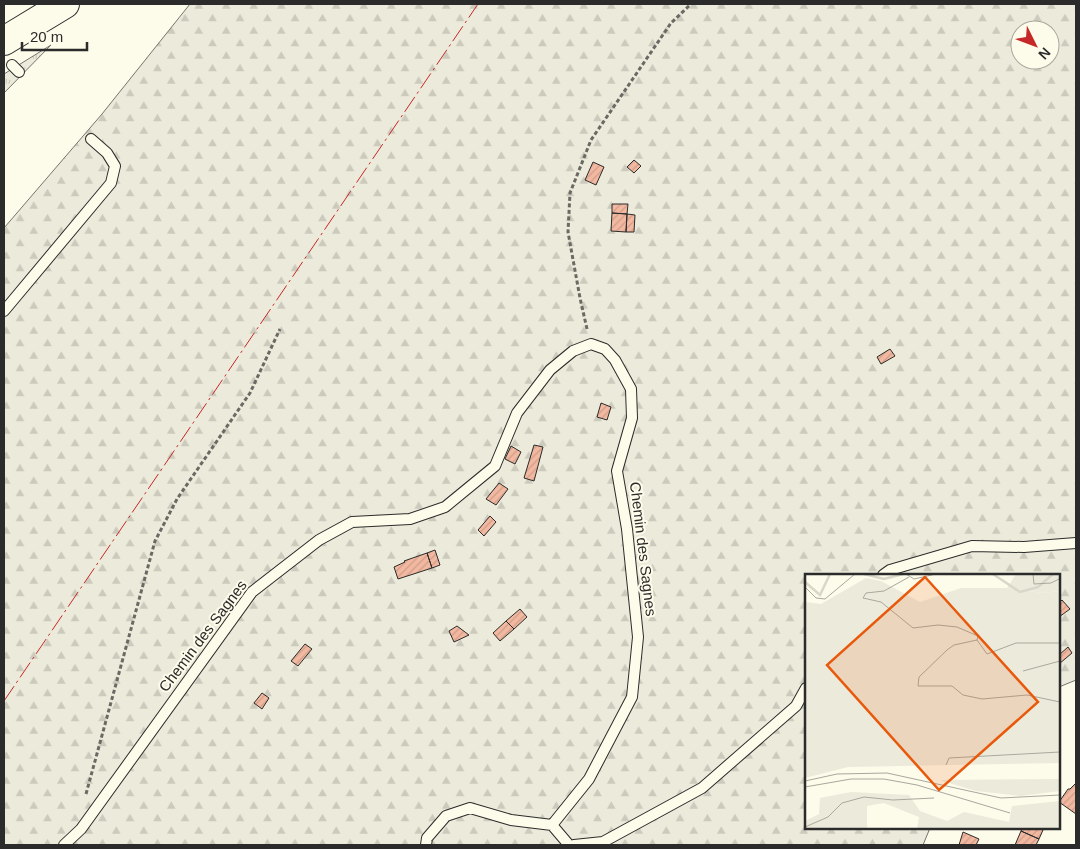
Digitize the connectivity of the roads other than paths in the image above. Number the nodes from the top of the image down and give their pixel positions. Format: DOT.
graph roads {
  1 [pos="65,4"];
  2 [pos="11,59"];
  3 [pos="91,139"];
  4 [pos="4,311"];
  5 [pos="1076,543"];
  6 [pos="884,574"];
  7 [pos="805,690"];
  8 [pos="552,825"];
  9 [pos="64,845"];
  10 [pos="426,845"];
  11 [pos="569,845"];
  12 [pos="574,845"];
  1 -- 2 [label="highway"];
  3 -- 4 [label="lane"];
  5 -- 6 [label="lane"];
  7 -- 12 [label="lane"];
  8 -- 9 [label="lane, Chemin des Sagnes"];
  8 -- 10 [label="lane"];
  8 -- 11 [label="lane"];
}
